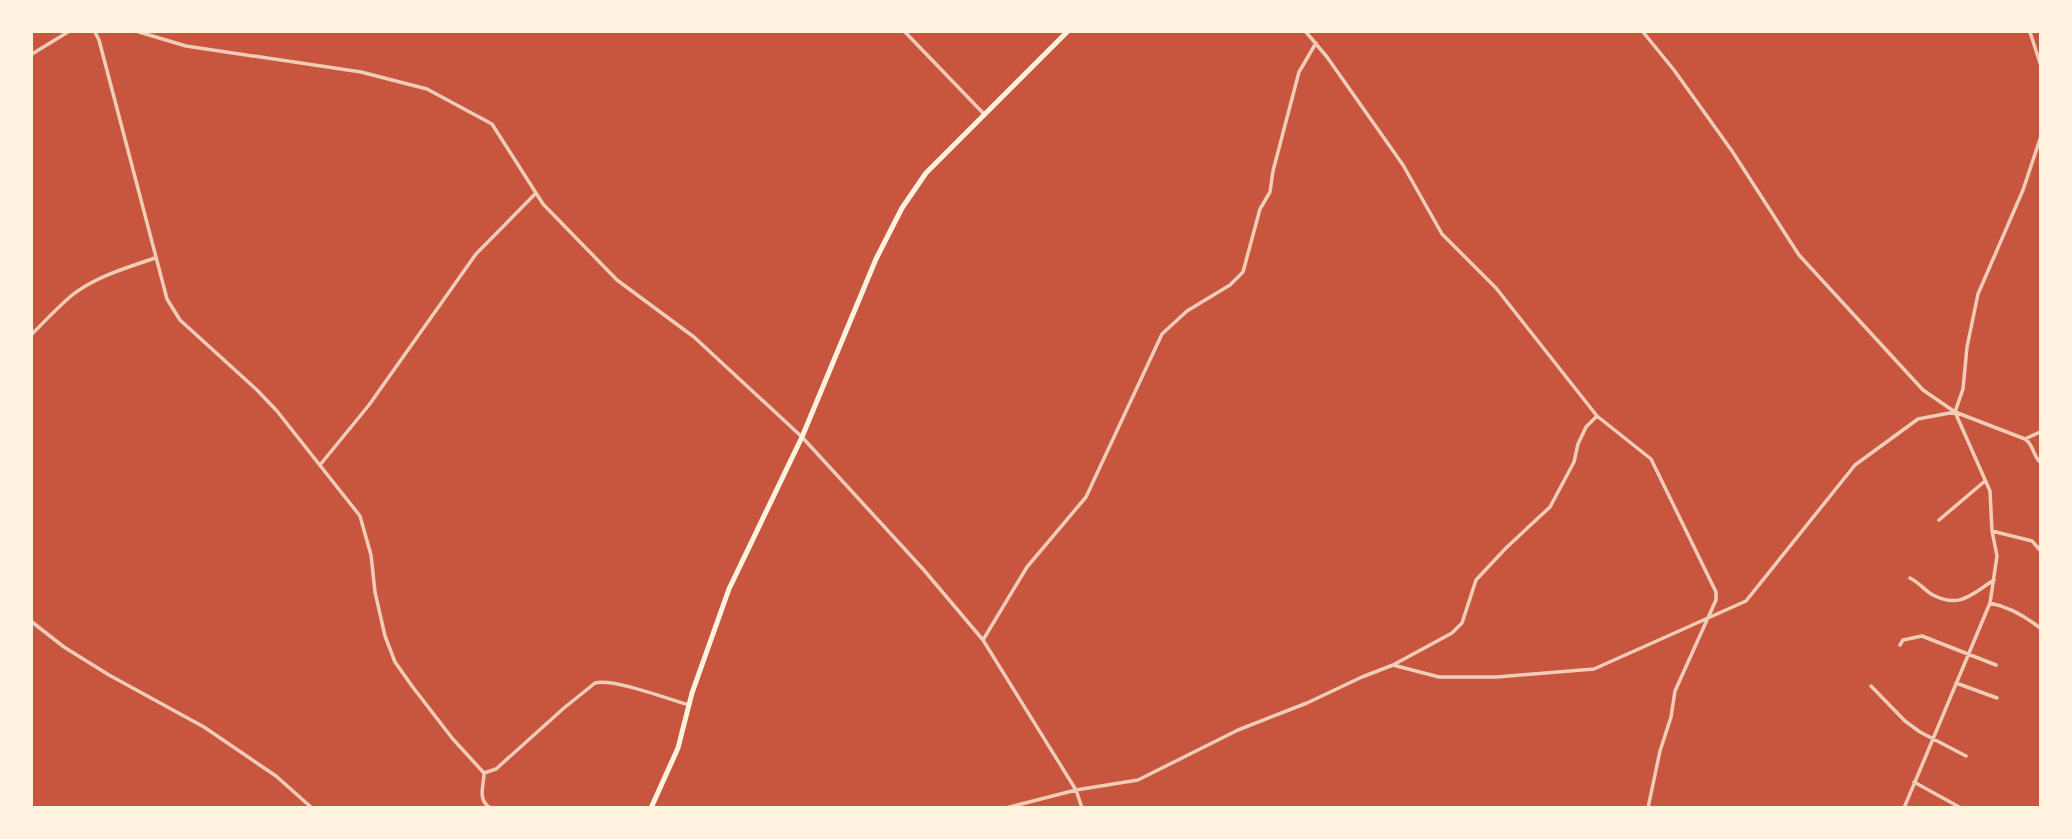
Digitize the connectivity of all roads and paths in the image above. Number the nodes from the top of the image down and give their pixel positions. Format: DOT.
graph roads {
  1 [pos="68,32"];
  2 [pos="95,32"];
  3 [pos="138,32"];
  4 [pos="905,32"];
  5 [pos="1067,32"];
  6 [pos="1306,32"];
  7 [pos="1643,32"];
  8 [pos="2030,32"];
  9 [pos="1316,43"];
  10 [pos="32,54"];
  11 [pos="2040,63"];
  12 [pos="984,114"];
  13 [pos="2040,139"];
  14 [pos="536,193"];
  15 [pos="155,258"];
  16 [pos="32,334"];
  17 [pos="1955,412"];
  18 [pos="1597,416"];
  19 [pos="2040,432"];
  20 [pos="802,437"];
  21 [pos="2025,439"];
  22 [pos="2040,462"];
  23 [pos="320,465"];
  24 [pos="1985,481"];
  25 [pos="1939,520"];
  26 [pos="1992,531"];
  27 [pos="2040,550"];
  28 [pos="1910,579"];
  29 [pos="1994,580"];
  30 [pos="1990,603"];
  31 [pos="1707,619"];
  32 [pos="32,622"];
  33 [pos="2040,628"];
  34 [pos="983,640"];
  35 [pos="1900,645"];
  36 [pos="1968,655"];
  37 [pos="1393,665"];
  38 [pos="1996,665"];
  39 [pos="1956,682"];
  40 [pos="1871,686"];
  41 [pos="1997,698"];
  42 [pos="689,705"];
  43 [pos="1933,738"];
  44 [pos="1966,756"];
  45 [pos="484,773"];
  46 [pos="1914,782"];
  47 [pos="1076,790"];
  48 [pos="312,807"];
  49 [pos="490,807"];
  50 [pos="651,807"];
  51 [pos="1006,807"];
  52 [pos="1082,807"];
  53 [pos="1648,807"];
  54 [pos="1904,807"];
  55 [pos="1961,807"];
  1 -- 10 [label="street"];
  2 -- 15 [label="street"];
  3 -- 14 [label="street"];
  4 -- 12 [label="street"];
  5 -- 12 [label="main road"];
  6 -- 9 [label="street"];
  7 -- 17 [label="street"];
  8 -- 11 [label="street"];
  9 -- 18 [label="street"];
  9 -- 34 [label="street"];
  12 -- 20 [label="main road"];
  13 -- 17 [label="street"];
  14 -- 20 [label="street"];
  14 -- 23 [label="street"];
  15 -- 16 [label="street"];
  15 -- 23 [label="street"];
  17 -- 21 [label="street"];
  17 -- 24 [label="street"];
  17 -- 31 [label="street"];
  18 -- 31 [label="street"];
  18 -- 37 [label="street"];
  19 -- 21 [label="street"];
  20 -- 34 [label="street"];
  20 -- 42 [label="main road"];
  21 -- 22 [label="street"];
  23 -- 45 [label="street"];
  24 -- 25 [label="street"];
  24 -- 26 [label="street"];
  26 -- 27 [label="street"];
  26 -- 29 [label="street"];
  28 -- 29 [label="street"];
  29 -- 30 [label="street"];
  30 -- 33 [label="street"];
  30 -- 36 [label="street"];
  31 -- 37 [label="street"];
  31 -- 53 [label="street"];
  32 -- 48 [label="street"];
  34 -- 47 [label="street"];
  35 -- 36 [label="street"];
  36 -- 38 [label="street"];
  36 -- 39 [label="street"];
  37 -- 47 [label="street"];
  39 -- 41 [label="street"];
  39 -- 43 [label="street"];
  40 -- 43 [label="street"];
  42 -- 45 [label="street"];
  42 -- 50 [label="main road"];
  43 -- 44 [label="street"];
  43 -- 46 [label="street"];
  45 -- 49 [label="street"];
  46 -- 54 [label="street"];
  46 -- 55 [label="street"];
  47 -- 51 [label="street"];
  47 -- 52 [label="street"];
}
